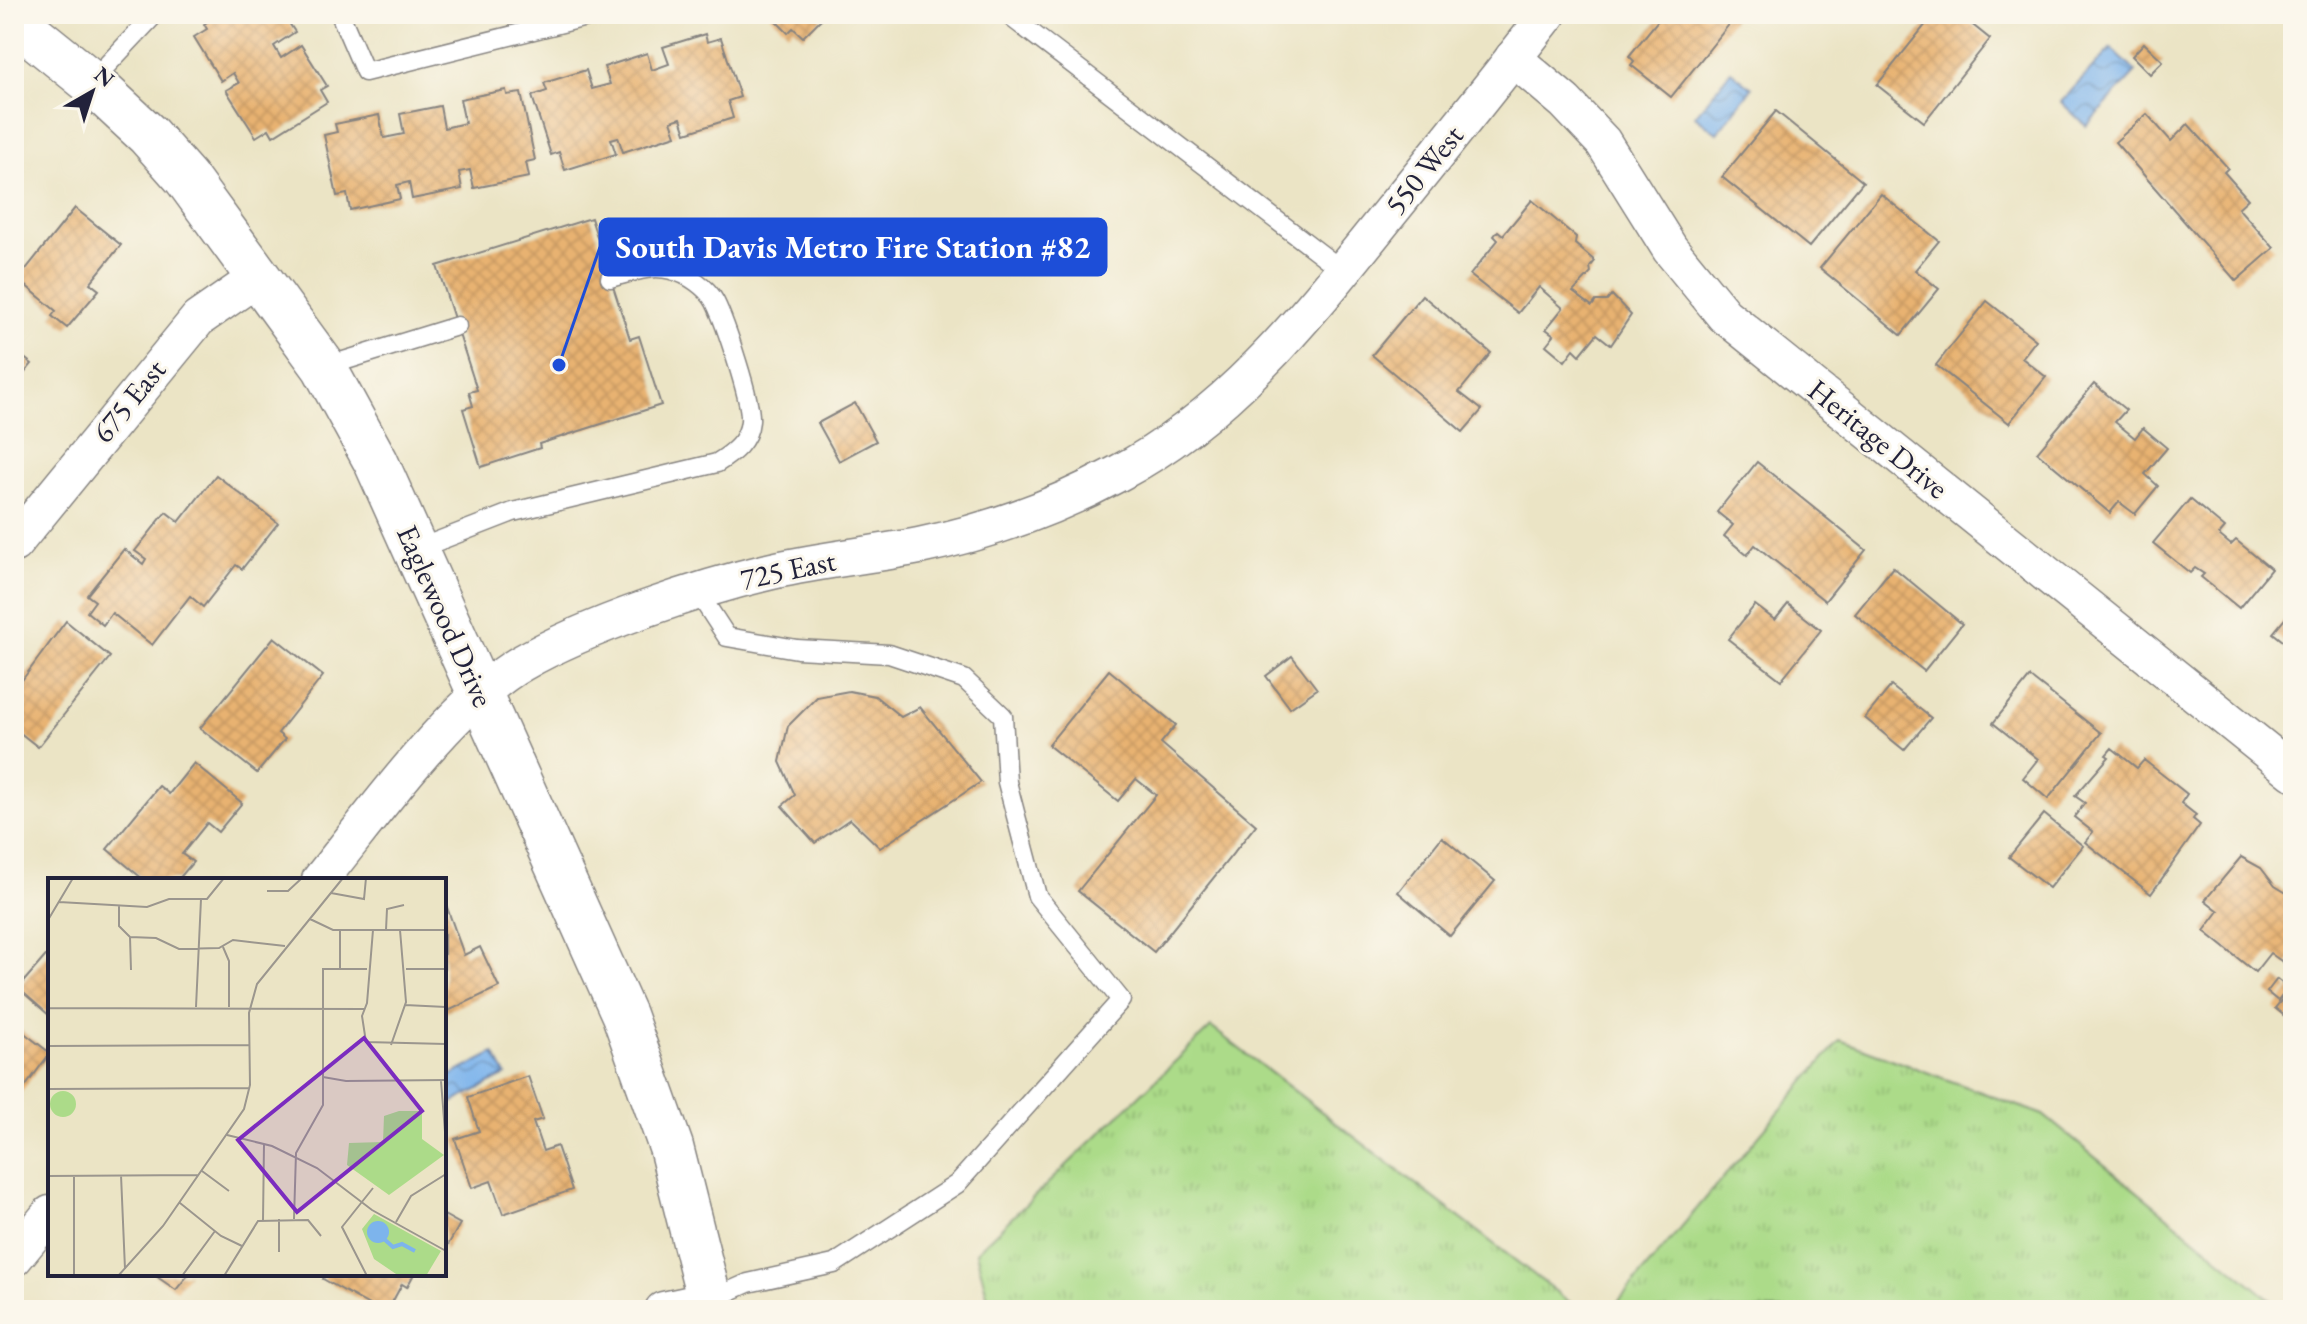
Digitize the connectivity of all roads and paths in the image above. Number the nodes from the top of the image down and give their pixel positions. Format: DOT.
graph roads {
  1 [pos="155,14"];
  2 [pos="340,14"];
  3 [pos="598,14"];
  4 [pos="1007,14"];
  5 [pos="1548,14"];
  6 [pos="14,20"];
  7 [pos="1513,58"];
  8 [pos="91,82"];
  9 [pos="1343,271"];
  10 [pos="260,276"];
  11 [pos="610,278"];
  12 [pos="1299,325"];
  13 [pos="457,326"];
  14 [pos="324,367"];
  15 [pos="14,544"];
  16 [pos="415,550"];
  17 [pos="699,594"];
  18 [pos="480,696"];
  19 [pos="2293,772"];
  20 [pos="322,878"];
  21 [pos="48,1216"];
  22 [pos="14,1258"];
  23 [pos="711,1305"];
  24 [pos="663,1310"];
  1 -- 8 [label="lane"];
  2 -- 3 [label="lane"];
  4 -- 9 [label="lane"];
  5 -- 7 [label="street, 550 West"];
  6 -- 8 [label="main road, Eaglewood Drive"];
  7 -- 9 [label="street, 550 West"];
  7 -- 19 [label="street, Heritage Drive"];
  8 -- 10 [label="main road, Eaglewood Drive"];
  9 -- 12 [label="street, 550 West"];
  10 -- 14 [label="main road, Eaglewood Drive"];
  10 -- 15 [label="street, 675 East"];
  11 -- 16 [label="lane"];
  12 -- 17 [label="street, 725 East"];
  13 -- 14 [label="lane"];
  14 -- 16 [label="main road, Eaglewood Drive"];
  16 -- 18 [label="main road, Eaglewood Drive"];
  17 -- 18 [label="street, 725 East"];
  17 -- 23 [label="lane"];
  18 -- 20 [label="street, 725 East"];
  18 -- 23 [label="main road, Eaglewood Drive"];
  21 -- 22 [label="street"];
  23 -- 24 [label="street"];
}
